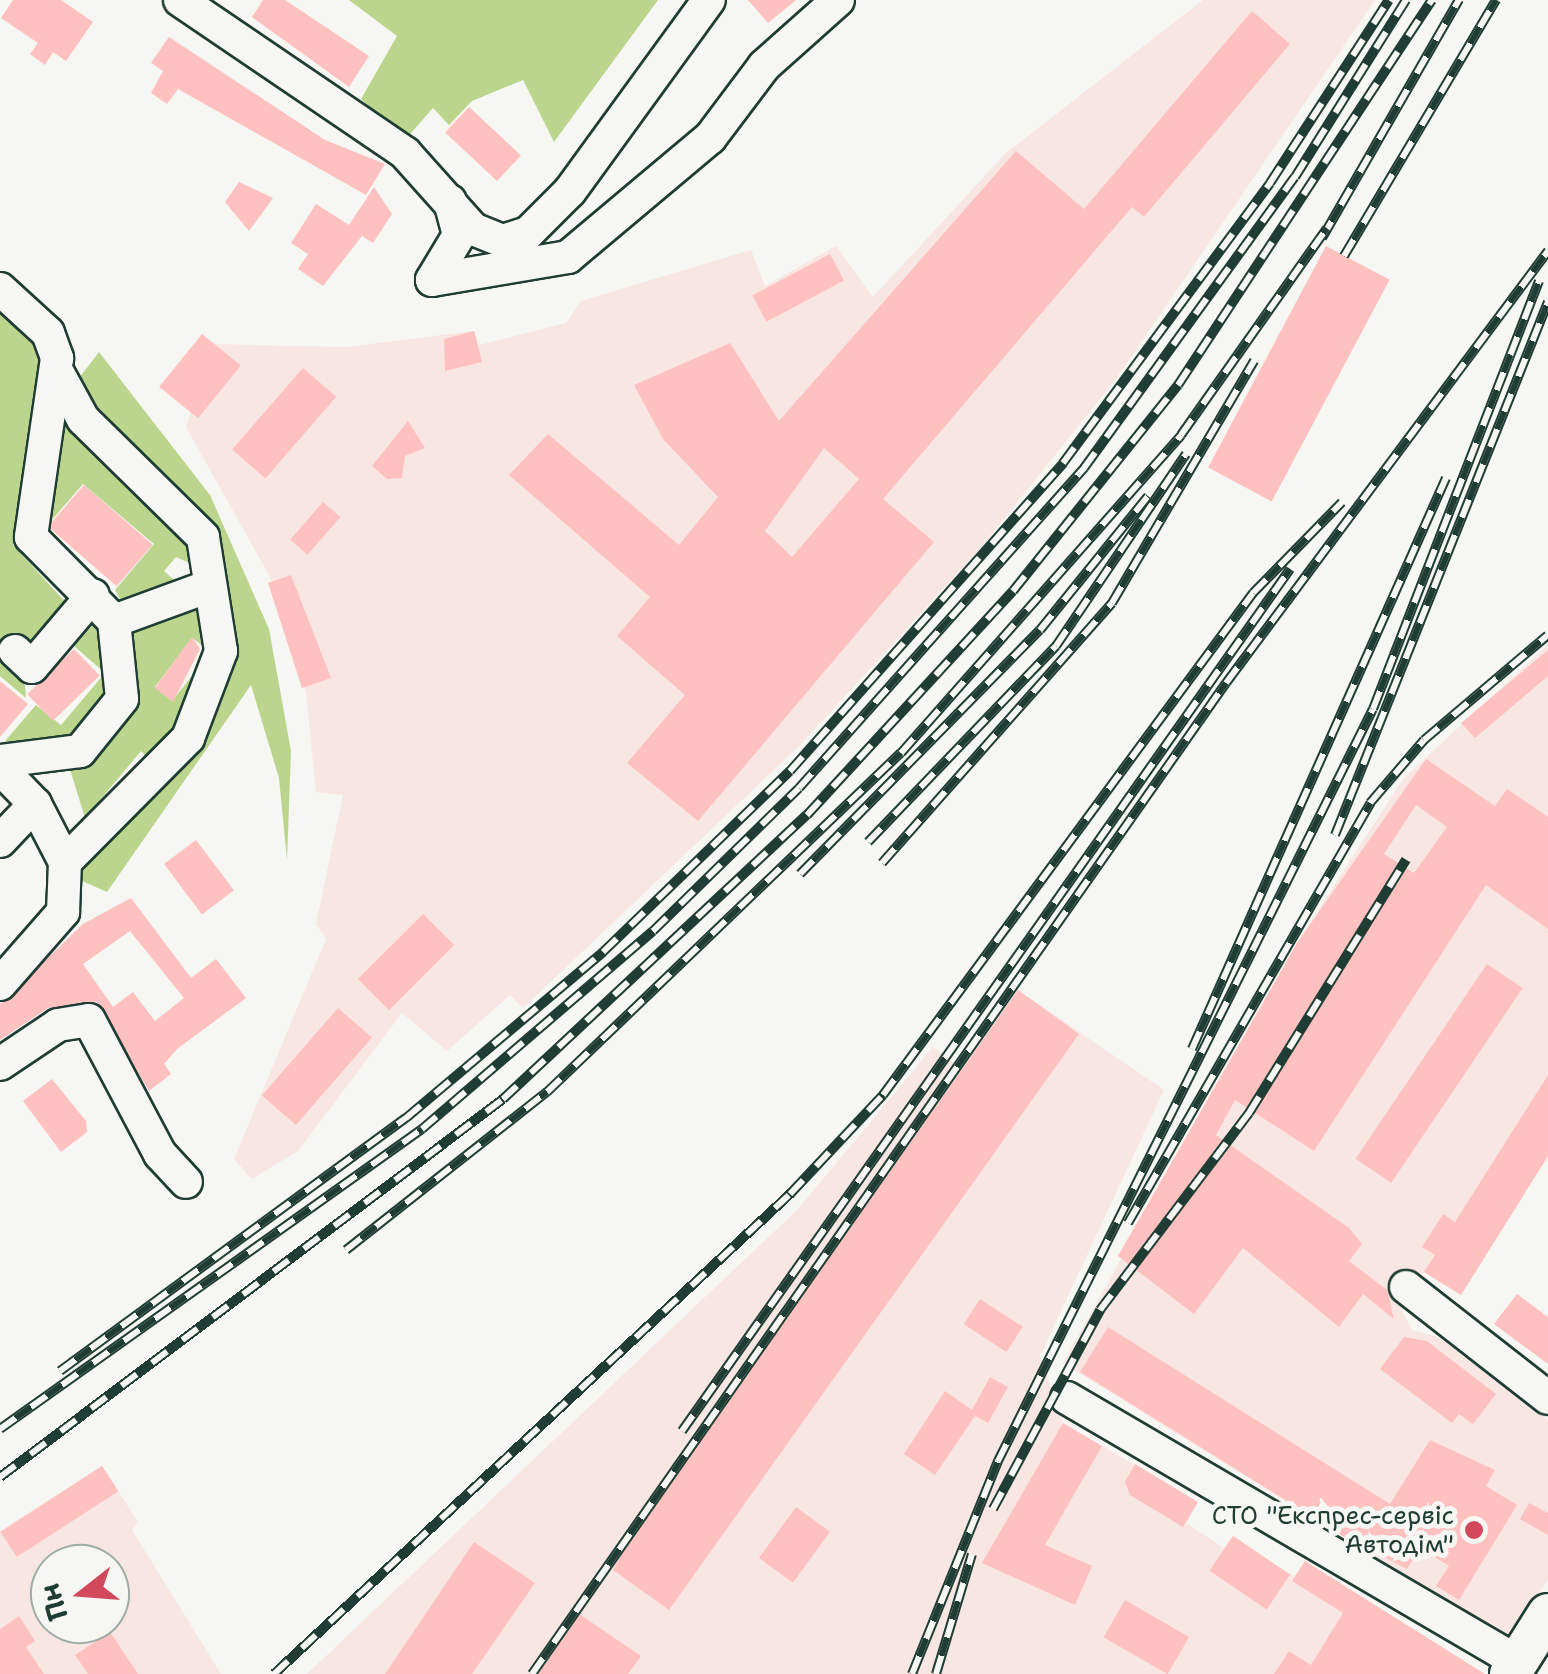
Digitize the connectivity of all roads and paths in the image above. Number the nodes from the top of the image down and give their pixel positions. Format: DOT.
graph roads {
  1 [pos="180,0"];
  2 [pos="709,0"];
  3 [pos="838,0"];
  4 [pos="448,197"];
  5 [pos="0,289"];
  6 [pos="58,373"];
  7 [pos="204,588"];
  8 [pos="92,595"];
  9 [pos="114,621"];
  10 [pos="15,651"];
  11 [pos="0,764"];
  12 [pos="36,804"];
  13 [pos="0,841"];
  14 [pos="66,862"];
  15 [pos="0,984"];
  16 [pos="0,1064"];
  17 [pos="186,1182"];
  18 [pos="1412,1304"];
  19 [pos="1067,1398"];
  20 [pos="1548,1398"];
  21 [pos="1548,1614"];
  22 [pos="1528,1667"];
  1 -- 4 [label="street"];
  2 -- 4 [label="street"];
  3 -- 4 [label="street"];
  5 -- 6 [label="street"];
  6 -- 7 [label="street"];
  6 -- 8 [label="street"];
  7 -- 9 [label="street"];
  7 -- 14 [label="street"];
  8 -- 9 [label="street"];
  8 -- 10 [label="street"];
  9 -- 11 [label="street"];
  11 -- 12 [label="street"];
  12 -- 13 [label="street"];
  12 -- 14 [label="street"];
  14 -- 15 [label="street"];
  16 -- 17 [label="street"];
  18 -- 20 [label="street"];
  19 -- 22 [label="street"];
  21 -- 22 [label="main road"];
}
